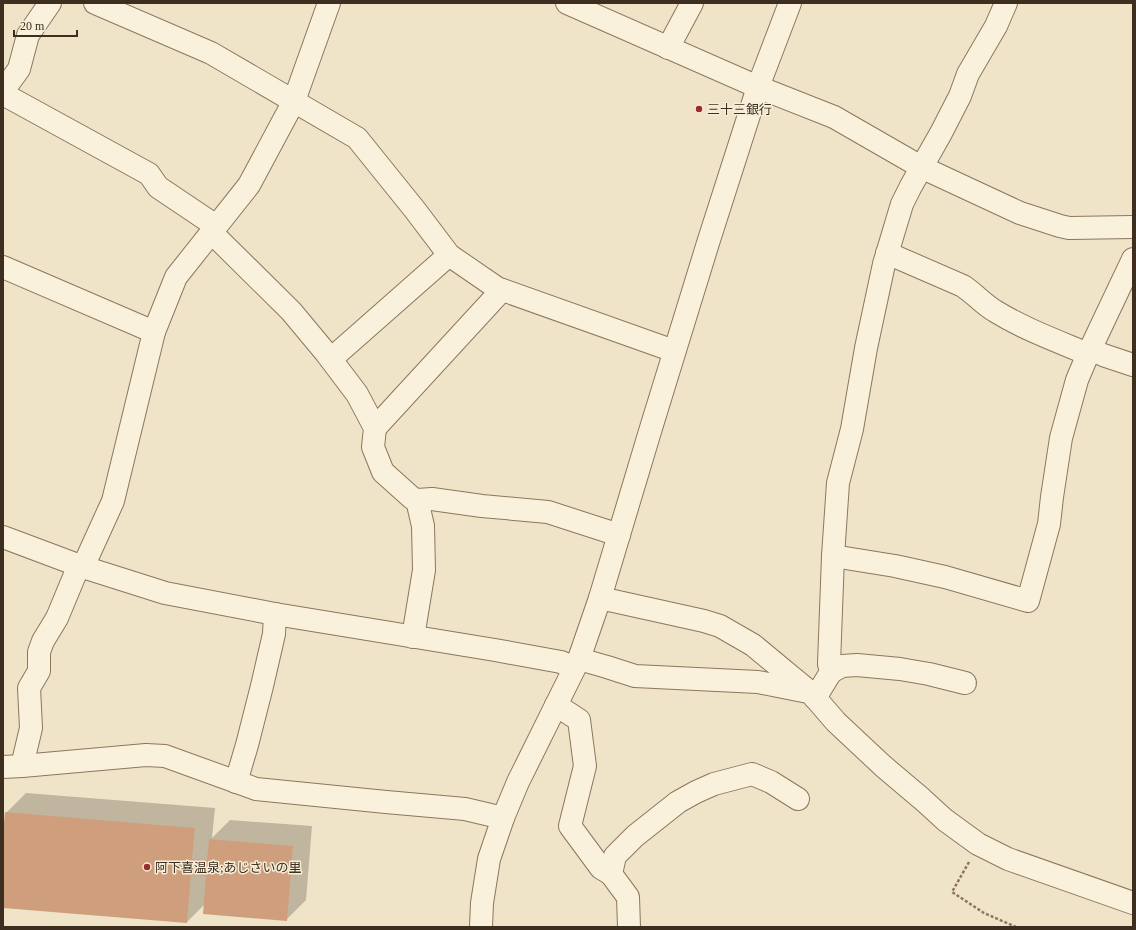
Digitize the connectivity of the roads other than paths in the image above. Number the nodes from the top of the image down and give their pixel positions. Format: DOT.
graph roads {
  1 [pos="50,3"];
  2 [pos="95,3"];
  3 [pos="329,3"];
  4 [pos="567,3"];
  5 [pos="692,3"];
  6 [pos="790,3"];
  7 [pos="1006,3"];
  8 [pos="668,48"];
  9 [pos="758,87"];
  10 [pos="3,92"];
  11 [pos="294,100"];
  12 [pos="921,168"];
  13 [pos="1133,227"];
  14 [pos="214,229"];
  15 [pos="887,253"];
  16 [pos="449,255"];
  17 [pos="1133,259"];
  18 [pos="3,267"];
  19 [pos="502,290"];
  20 [pos="154,332"];
  21 [pos="674,351"];
  22 [pos="1089,351"];
  23 [pos="331,360"];
  24 [pos="1133,365"];
  25 [pos="375,428"];
  26 [pos="417,500"];
  27 [pos="619,535"];
  28 [pos="3,537"];
  29 [pos="833,556"];
  30 [pos="81,566"];
  31 [pos="600,598"];
  32 [pos="275,614"];
  33 [pos="413,637"];
  34 [pos="577,664"];
  35 [pos="831,672"];
  36 [pos="966,683"];
  37 [pos="813,695"];
  38 [pos="556,705"];
  39 [pos="12,766"];
  40 [pos="236,782"];
  41 [pos="798,799"];
  42 [pos="503,818"];
  43 [pos="610,874"];
  44 [pos="1133,903"];
  45 [pos="481,927"];
  46 [pos="629,927"];
  1 -- 10 [label="street"];
  2 -- 11 [label="street"];
  3 -- 11 [label="street"];
  4 -- 8 [label="street"];
  5 -- 8 [label="street"];
  6 -- 9 [label="street"];
  7 -- 12 [label="street"];
  8 -- 9 [label="street"];
  9 -- 12 [label="street"];
  9 -- 21 [label="street"];
  10 -- 14 [label="street"];
  11 -- 14 [label="street"];
  11 -- 16 [label="street"];
  12 -- 13 [label="street"];
  12 -- 15 [label="street"];
  14 -- 20 [label="street"];
  14 -- 23 [label="street"];
  15 -- 22 [label="street"];
  15 -- 29 [label="street"];
  16 -- 19 [label="street"];
  16 -- 23 [label="street"];
  17 -- 22 [label="street"];
  18 -- 20 [label="street"];
  19 -- 21 [label="street"];
  19 -- 25 [label="street"];
  20 -- 30 [label="street"];
  21 -- 27 [label="street"];
  22 -- 24 [label="street"];
  22 -- 29 [label="street"];
  23 -- 25 [label="street"];
  25 -- 26 [label="street"];
  26 -- 27 [label="street"];
  26 -- 33 [label="street"];
  27 -- 31 [label="street"];
  28 -- 30 [label="street"];
  29 -- 35 [label="street"];
  30 -- 32 [label="street"];
  30 -- 39 [label="street"];
  31 -- 34 [label="street"];
  31 -- 37 [label="street"];
  32 -- 33 [label="street"];
  32 -- 40 [label="street"];
  33 -- 34 [label="street"];
  34 -- 37 [label="street"];
  34 -- 38 [label="street"];
  35 -- 36 [label="street"];
  35 -- 37 [label="street"];
  37 -- 44 [label="street"];
  38 -- 42 [label="street"];
  38 -- 43 [label="street"];
  39 -- 40 [label="street"];
  40 -- 42 [label="street"];
  41 -- 43 [label="street"];
  42 -- 45 [label="street"];
  43 -- 46 [label="street"];
}
